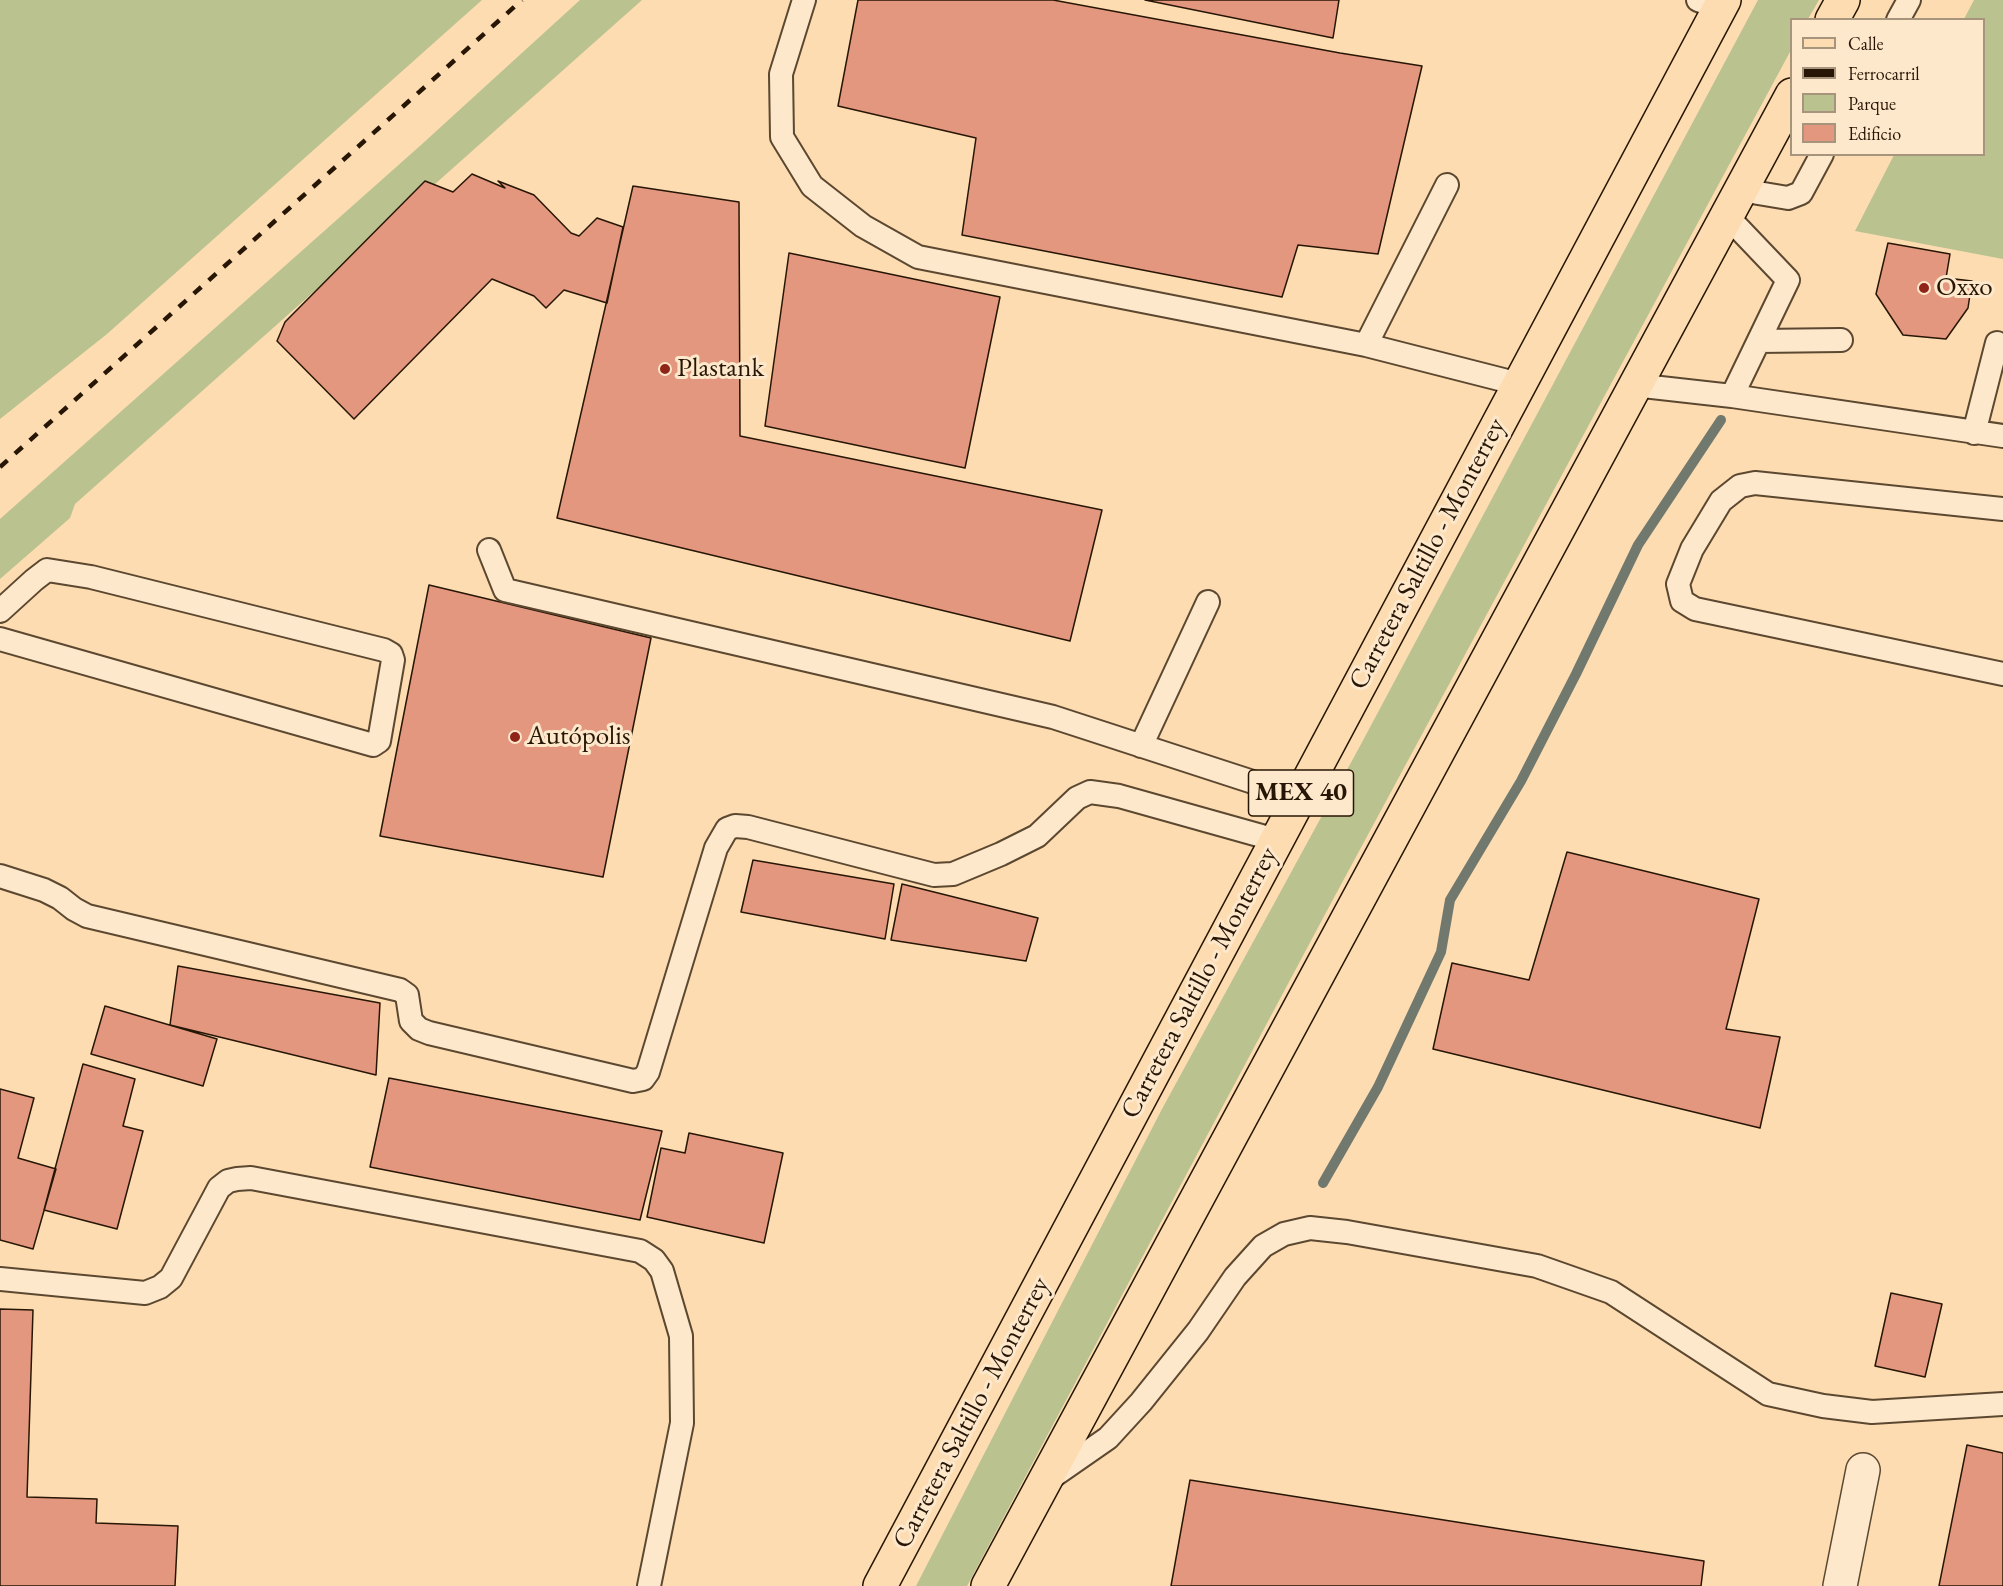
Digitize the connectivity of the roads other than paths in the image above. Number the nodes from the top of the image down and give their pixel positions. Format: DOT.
graph roads {
  1 [pos="804,0"];
  2 [pos="1843,0"];
  3 [pos="1909,0"];
  4 [pos="1714,3"];
  5 [pos="1833,18"];
  6 [pos="1899,18"];
  7 [pos="1790,97"];
  8 [pos="1821,156"];
  9 [pos="1447,185"];
  10 [pos="1733,202"];
  11 [pos="1841,340"];
  12 [pos="1759,341"];
  13 [pos="1997,343"];
  14 [pos="1366,345"];
  15 [pos="1519,384"];
  16 [pos="1634,385"];
  17 [pos="1732,396"];
  18 [pos="1974,433"];
  19 [pos="2003,436"];
  20 [pos="2003,509"];
  21 [pos="489,550"];
  22 [pos="1208,602"];
  23 [pos="0,611"];
  24 [pos="0,639"];
  25 [pos="2003,674"];
  26 [pos="1141,746"];
  27 [pos="1299,797"];
  28 [pos="1276,840"];
  29 [pos="0,876"];
  30 [pos="0,1279"];
  31 [pos="2003,1404"];
  32 [pos="1863,1470"];
  33 [pos="1043,1484"];
  34 [pos="649,1586"];
  35 [pos="880,1586"];
  36 [pos="988,1586"];
  37 [pos="1840,1586"];
  1 -- 14 [label="lane"];
  2 -- 5 [label="main road"];
  3 -- 6 [label="lane"];
  4 -- 15 [label="main road, Carretera Saltillo - Monterrey / MEX 40"];
  7 -- 10 [label="main road"];
  8 -- 10 [label="lane"];
  9 -- 14 [label="lane"];
  10 -- 12 [label="lane"];
  10 -- 16 [label="main road"];
  11 -- 12 [label="lane"];
  12 -- 17 [label="lane"];
  13 -- 18 [label="lane"];
  14 -- 15 [label="lane"];
  15 -- 27 [label="main road, Carretera Saltillo - Monterrey / MEX 40"];
  16 -- 17 [label="lane"];
  16 -- 33 [label="main road"];
  17 -- 18 [label="lane"];
  18 -- 19 [label="lane"];
  20 -- 25 [label="lane"];
  21 -- 26 [label="lane"];
  22 -- 26 [label="lane"];
  23 -- 24 [label="lane"];
  26 -- 27 [label="lane"];
  27 -- 28 [label="main road, Carretera Saltillo - Monterrey / MEX 40"];
  28 -- 29 [label="lane"];
  28 -- 35 [label="main road, Carretera Saltillo - Monterrey / MEX 40"];
  30 -- 34 [label="lane"];
  31 -- 33 [label="lane"];
  32 -- 37 [label="street"];
  33 -- 36 [label="main road"];
}
